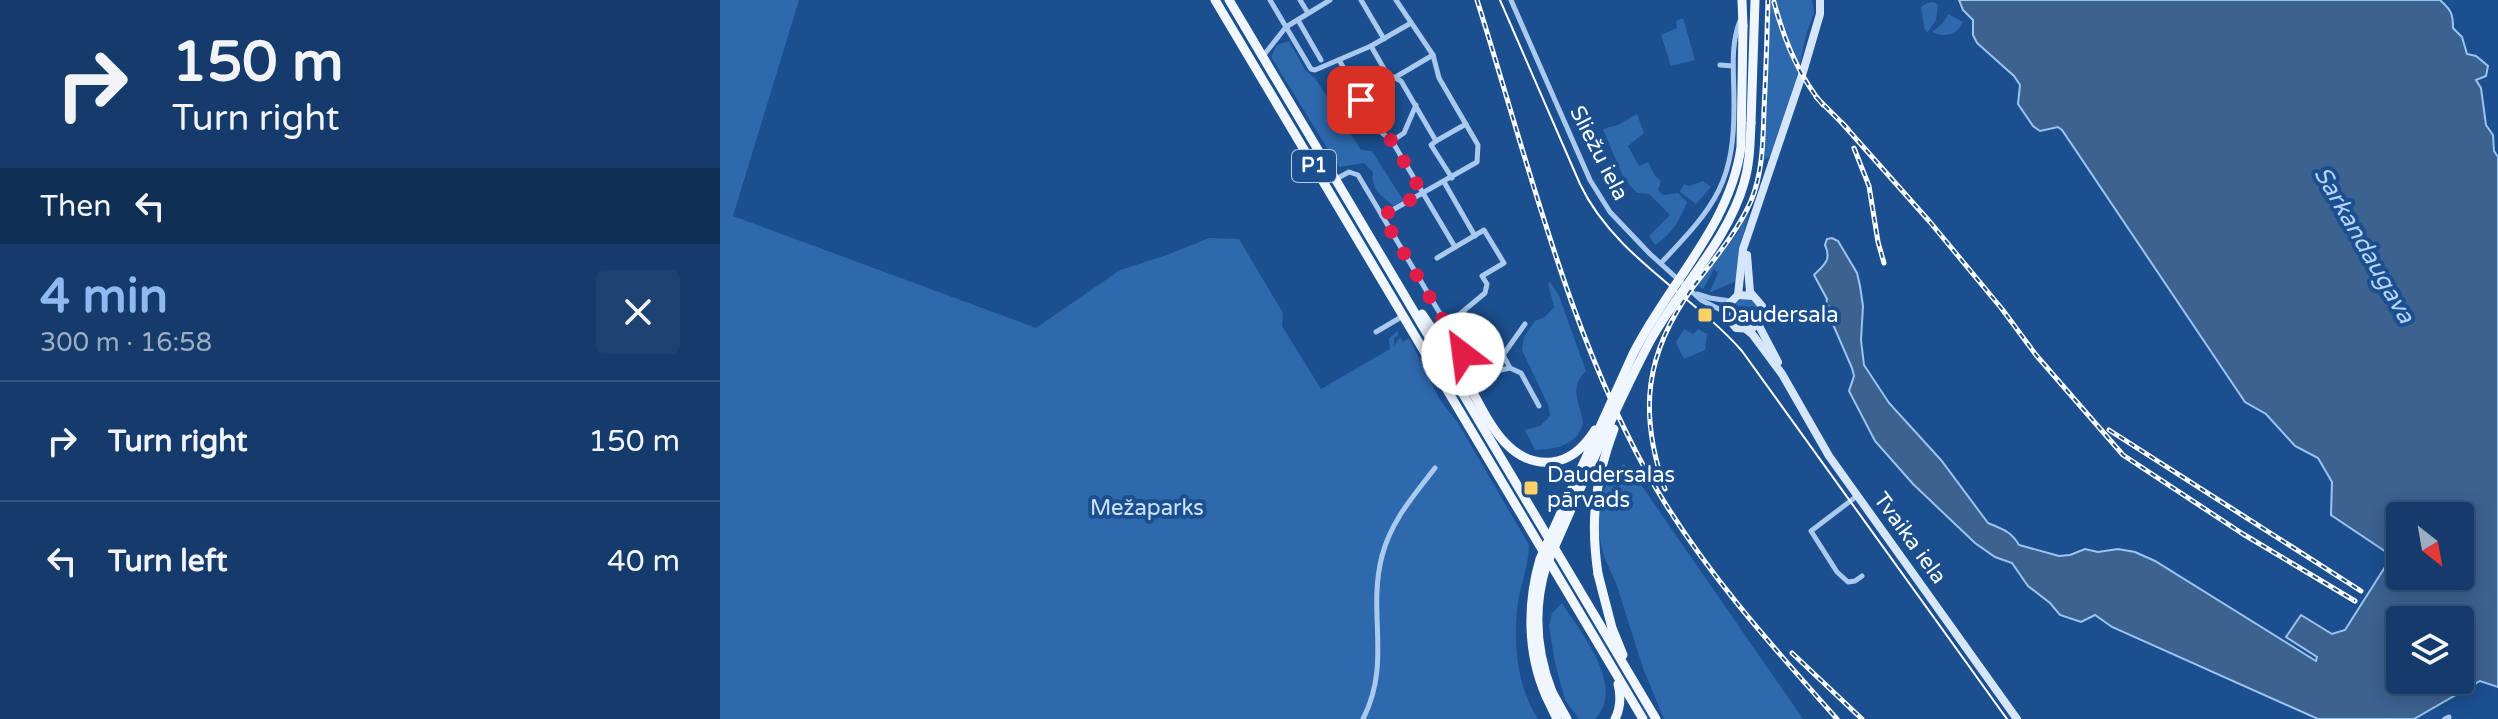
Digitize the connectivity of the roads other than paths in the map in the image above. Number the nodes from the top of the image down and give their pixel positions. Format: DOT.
graph roads {
  1 [pos="1215,0"];
  2 [pos="1229,0"];
  3 [pos="1270,0"];
  4 [pos="1300,0"];
  5 [pos="1361,0"];
  6 [pos="1396,0"];
  7 [pos="1511,0"];
  8 [pos="1742,0"];
  9 [pos="1755,0"];
  10 [pos="1820,0"];
  11 [pos="1326,1"];
  12 [pos="1308,13"];
  13 [pos="1743,14"];
  14 [pos="1298,20"];
  15 [pos="1411,23"];
  16 [pos="1286,27"];
  17 [pos="1384,39"];
  18 [pos="1371,46"];
  19 [pos="1433,55"];
  20 [pos="1262,57"];
  21 [pos="1321,60"];
  22 [pos="1339,60"];
  23 [pos="1720,65"];
  24 [pos="1733,66"];
  25 [pos="1394,78"];
  26 [pos="1416,105"];
  27 [pos="1466,124"];
  28 [pos="1392,141"];
  29 [pos="1436,141"];
  30 [pos="1452,178"];
  31 [pos="1336,179"];
  32 [pos="1444,182"];
  33 [pos="1422,193"];
  34 [pos="1382,216"];
  35 [pos="1475,236"];
  36 [pos="1746,243"];
  37 [pos="1455,247"];
  38 [pos="1437,258"];
  39 [pos="1661,263"];
  40 [pos="1696,293"];
  41 [pos="1753,296"];
  42 [pos="1406,298"];
  43 [pos="1734,298"];
  44 [pos="1461,313"];
  45 [pos="1727,313"];
  46 [pos="1404,316"];
  47 [pos="1525,324"];
  48 [pos="1758,324"];
  49 [pos="1747,330"];
  50 [pos="1376,332"];
  51 [pos="1510,368"];
  52 [pos="1782,374"];
  53 [pos="1621,404"];
  54 [pos="1539,406"];
  55 [pos="1604,417"];
  56 [pos="1435,468"];
  57 [pos="1857,496"];
  58 [pos="1862,576"];
  59 [pos="1573,579"];
  60 [pos="1563,586"];
  61 [pos="1612,667"];
  62 [pos="1639,691"];
  63 [pos="1549,694"];
  64 [pos="1363,719"];
  65 [pos="1557,719"];
  66 [pos="1567,719"];
  67 [pos="1615,719"];
  68 [pos="1643,719"];
  69 [pos="1656,719"];
  70 [pos="2017,719"];
  1 -- 46 [label="main road, P1"];
  2 -- 20 [label="main road, P1"];
  3 -- 16 [label="street"];
  4 -- 12 [label="street"];
  5 -- 17 [label="street"];
  6 -- 15 [label="street"];
  7 -- 39 [label="street, Sliežu iela"];
  8 -- 13 [label="main road"];
  9 -- 53 [label="main road, bridge"];
  10 -- 36 [label="street, Tvaika iela"];
  11 -- 12 [label="street"];
  12 -- 14 [label="street"];
  13 -- 24 [label="street"];
  13 -- 55 [label="main road, bridge"];
  14 -- 16 [label="street"];
  14 -- 21 [label="street"];
  15 -- 17 [label="street"];
  15 -- 19 [label="street"];
  16 -- 20 [label="street"];
  16 -- 22 [label="street"];
  17 -- 18 [label="street"];
  18 -- 22 [label="street"];
  18 -- 25 [label="street"];
  19 -- 25 [label="street"];
  19 -- 27 [label="street"];
  20 -- 31 [label="main road, P1"];
  22 -- 28 [label="street"];
  23 -- 24 [label="street"];
  24 -- 39 [label="street"];
  25 -- 26 [label="street"];
  26 -- 28 [label="street"];
  26 -- 29 [label="street"];
  27 -- 29 [label="street"];
  27 -- 30 [label="street"];
  28 -- 33 [label="street"];
  29 -- 30 [label="street"];
  30 -- 32 [label="street"];
  31 -- 34 [label="street"];
  31 -- 42 [label="main road, P1"];
  32 -- 33 [label="street"];
  32 -- 35 [label="street"];
  33 -- 34 [label="street"];
  33 -- 37 [label="street"];
  34 -- 51 [label="street"];
  35 -- 37 [label="street"];
  35 -- 44 [label="street"];
  36 -- 41 [label="street, Tvaika iela"];
  36 -- 43 [label="street, Tvaika iela"];
  37 -- 38 [label="street"];
  39 -- 40 [label="street, Sliežu iela"];
  40 -- 43 [label="street, Sliežu iela"];
  40 -- 45 [label="street, Sliežu iela"];
  41 -- 43 [label="street"];
  41 -- 48 [label="street, Tvaika iela"];
  42 -- 55 [label="main road, bridge"];
  42 -- 59 [label="main road, P1"];
  43 -- 45 [label="street, Tvaika iela"];
  45 -- 49 [label="street, Tvaika iela"];
  46 -- 50 [label="street"];
  46 -- 60 [label="main road, P1"];
  47 -- 51 [label="street"];
  48 -- 49 [label="street"];
  48 -- 52 [label="street, Tvaika iela"];
  49 -- 52 [label="street, Tvaika iela"];
  51 -- 54 [label="street"];
  52 -- 57 [label="street, Tvaika iela"];
  53 -- 62 [label="main road, bridge"];
  53 -- 63 [label="main road, bridge"];
  55 -- 63 [label="main road, bridge"];
  56 -- 64 [label="street"];
  57 -- 58 [label="street"];
  57 -- 70 [label="street, Tvaika iela"];
  59 -- 60 [label="main road"];
  59 -- 62 [label="main road, P1"];
  60 -- 61 [label="main road, P1"];
  61 -- 67 [label="main road"];
  61 -- 68 [label="main road, P1"];
  62 -- 69 [label="main road, P1"];
  63 -- 65 [label="main road"];
  63 -- 66 [label="main road"];
}
